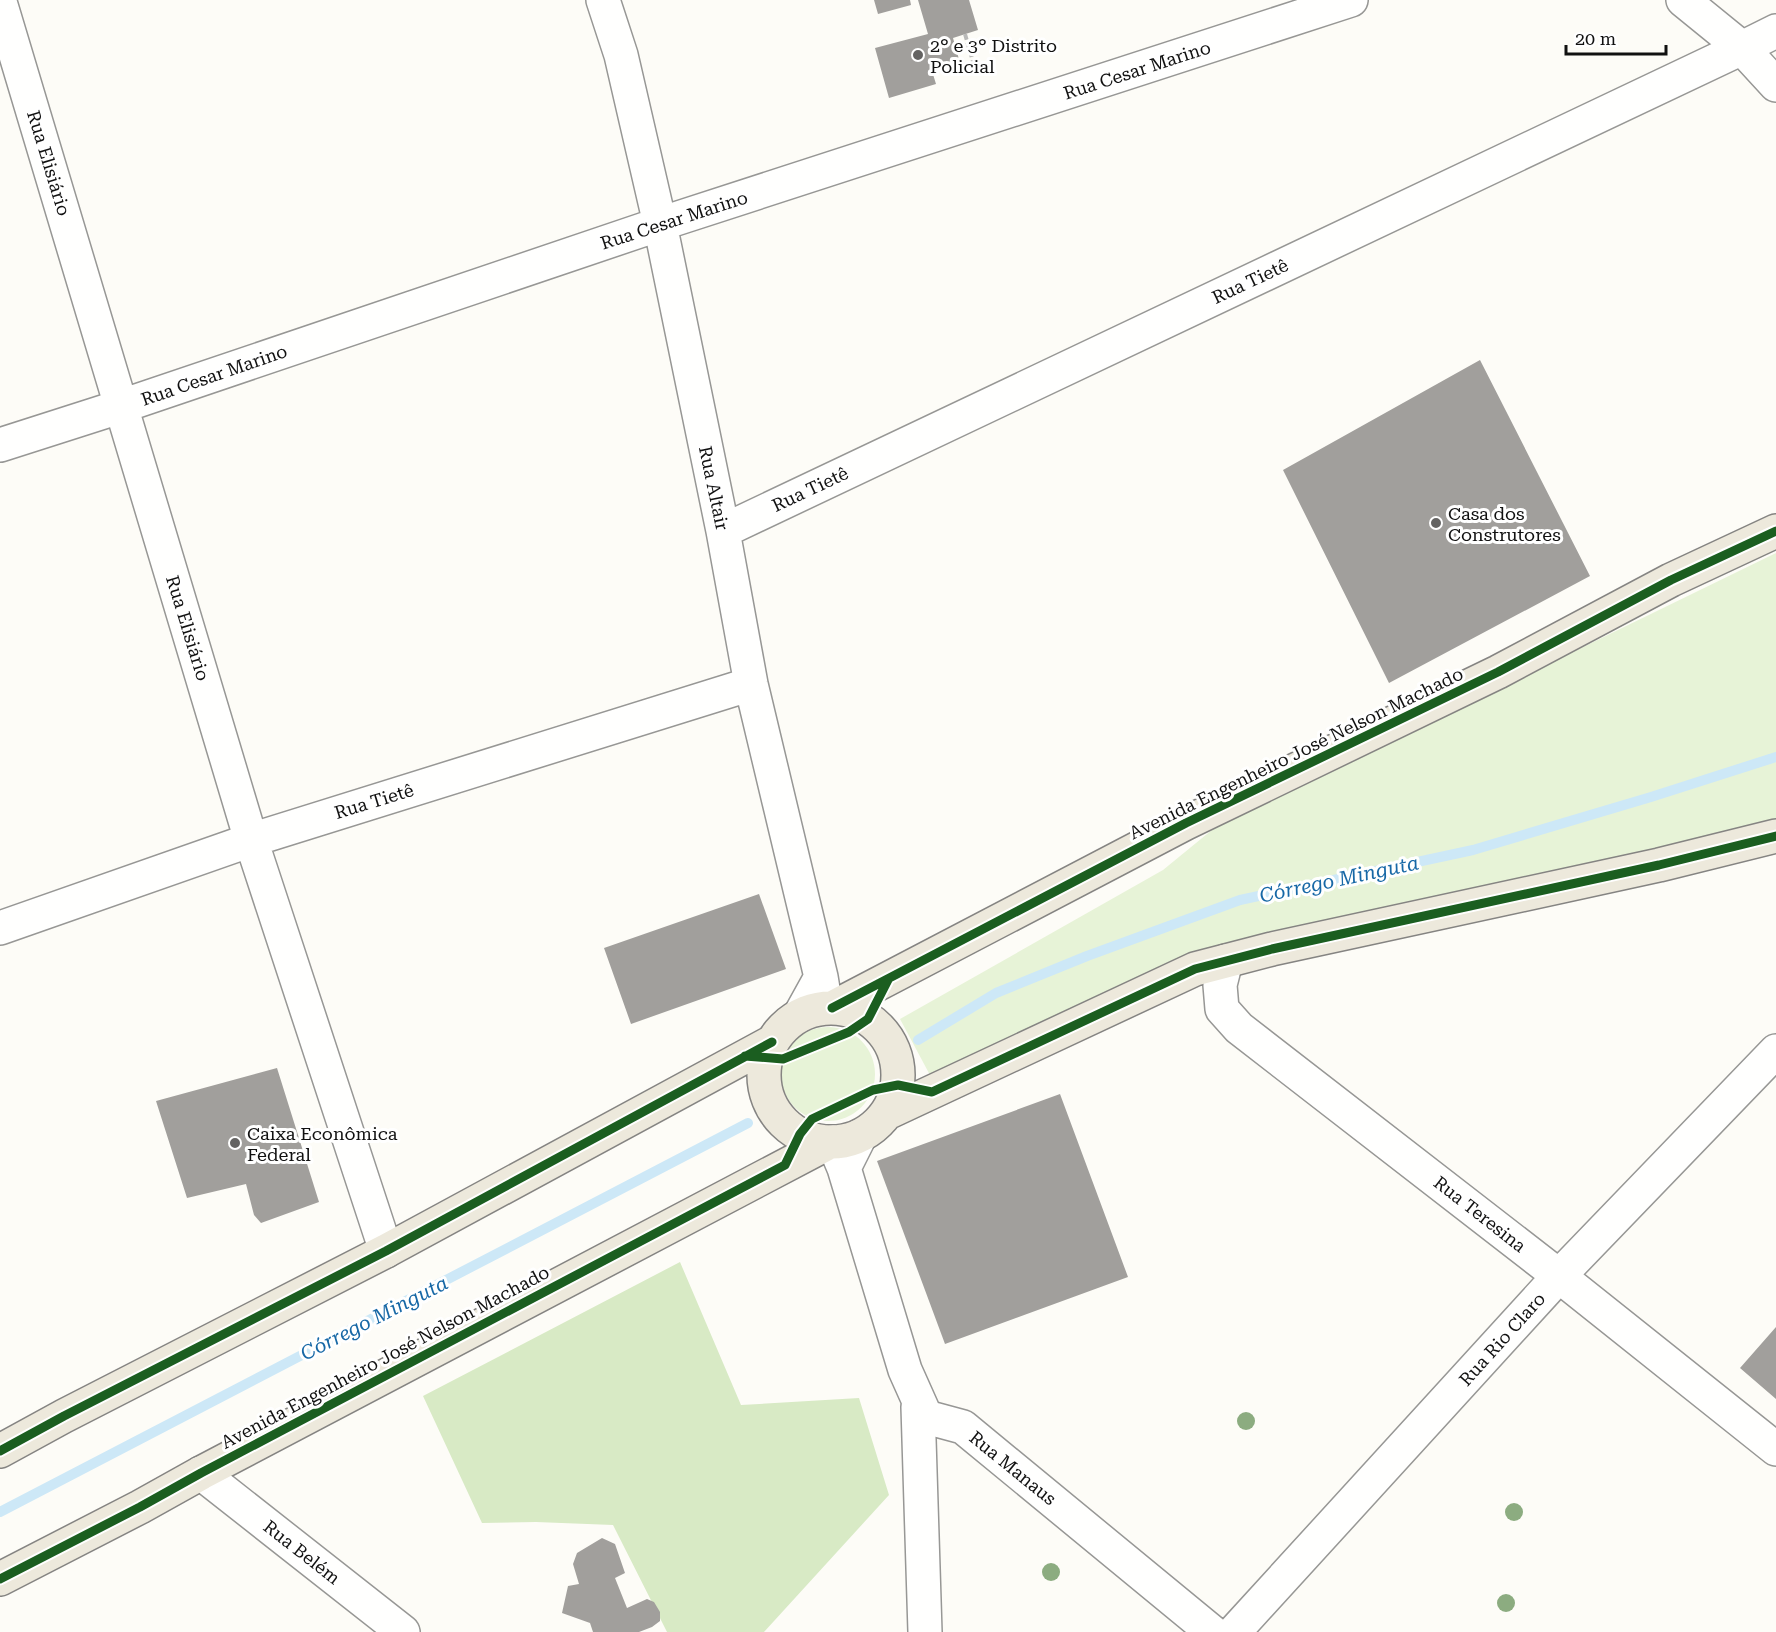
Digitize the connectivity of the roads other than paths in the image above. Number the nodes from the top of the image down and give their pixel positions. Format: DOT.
graph roads {
  1 [pos="603,0"];
  2 [pos="1351,0"];
  3 [pos="1683,0"];
  4 [pos="0,2"];
  5 [pos="1776,31"];
  6 [pos="1742,48"];
  7 [pos="1776,85"];
  8 [pos="660,224"];
  9 [pos="122,406"];
  10 [pos="0,445"];
  11 [pos="723,531"];
  12 [pos="1776,531"];
  13 [pos="751,684"];
  14 [pos="1775,838"];
  15 [pos="251,840"];
  16 [pos="0,928"];
  17 [pos="1226,961"];
  18 [pos="820,1002"];
  19 [pos="772,1042"];
  20 [pos="1776,1051"];
  21 [pos="887,1113"];
  22 [pos="842,1147"];
  23 [pos="386,1251"];
  24 [pos="1559,1276"];
  25 [pos="926,1417"];
  26 [pos="963,1427"];
  27 [pos="1776,1449"];
  28 [pos="0,1450"];
  29 [pos="919,1452"];
  30 [pos="201,1473"];
  31 [pos="0,1579"];
  32 [pos="403,1632"];
  33 [pos="925,1632"];
  34 [pos="1212,1632"];
  35 [pos="1234,1632"];
  1 -- 8 [label="street, Rua Altair"];
  2 -- 8 [label="street, Rua Cesar Marino"];
  3 -- 6 [label="street"];
  4 -- 9 [label="street, Rua Elisiário"];
  5 -- 6 [label="street, Rua Tietê"];
  6 -- 7 [label="street"];
  6 -- 11 [label="street, Rua Tietê"];
  8 -- 9 [label="street, Rua Cesar Marino"];
  8 -- 11 [label="street, Rua Altair"];
  9 -- 10 [label="street, Rua Cesar Marino"];
  9 -- 15 [label="street, Rua Elisiário"];
  11 -- 13 [label="street, Rua Altair"];
  12 -- 18 [label="main road, Avenida Engenheiro José Nelson Machado"];
  13 -- 15 [label="street, Rua Tietê"];
  13 -- 18 [label="street, Rua Altair"];
  14 -- 17 [label="main road"];
  15 -- 16 [label="street, Rua Tietê"];
  15 -- 23 [label="street, Rua Elisiário"];
  17 -- 21 [label="main road"];
  17 -- 24 [label="street, Rua Teresina"];
  18 -- 19 [label="main road"];
  18 -- 21 [label="main road"];
  19 -- 22 [label="main road"];
  19 -- 23 [label="main road"];
  20 -- 24 [label="street, Rua Rio Claro"];
  21 -- 22 [label="main road"];
  22 -- 25 [label="street"];
  22 -- 30 [label="main road, Avenida Engenheiro José Nelson Machado"];
  23 -- 28 [label="main road"];
  24 -- 27 [label="street, Rua Teresina"];
  24 -- 35 [label="street, Rua Rio Claro"];
  25 -- 26 [label="street, Rua Manaus"];
  25 -- 29 [label="street"];
  26 -- 29 [label="street"];
  26 -- 34 [label="street, Rua Manaus"];
  29 -- 33 [label="street"];
  30 -- 31 [label="main road, Avenida Engenheiro José Nelson Machado"];
  30 -- 32 [label="street, Rua Belém"];
}
